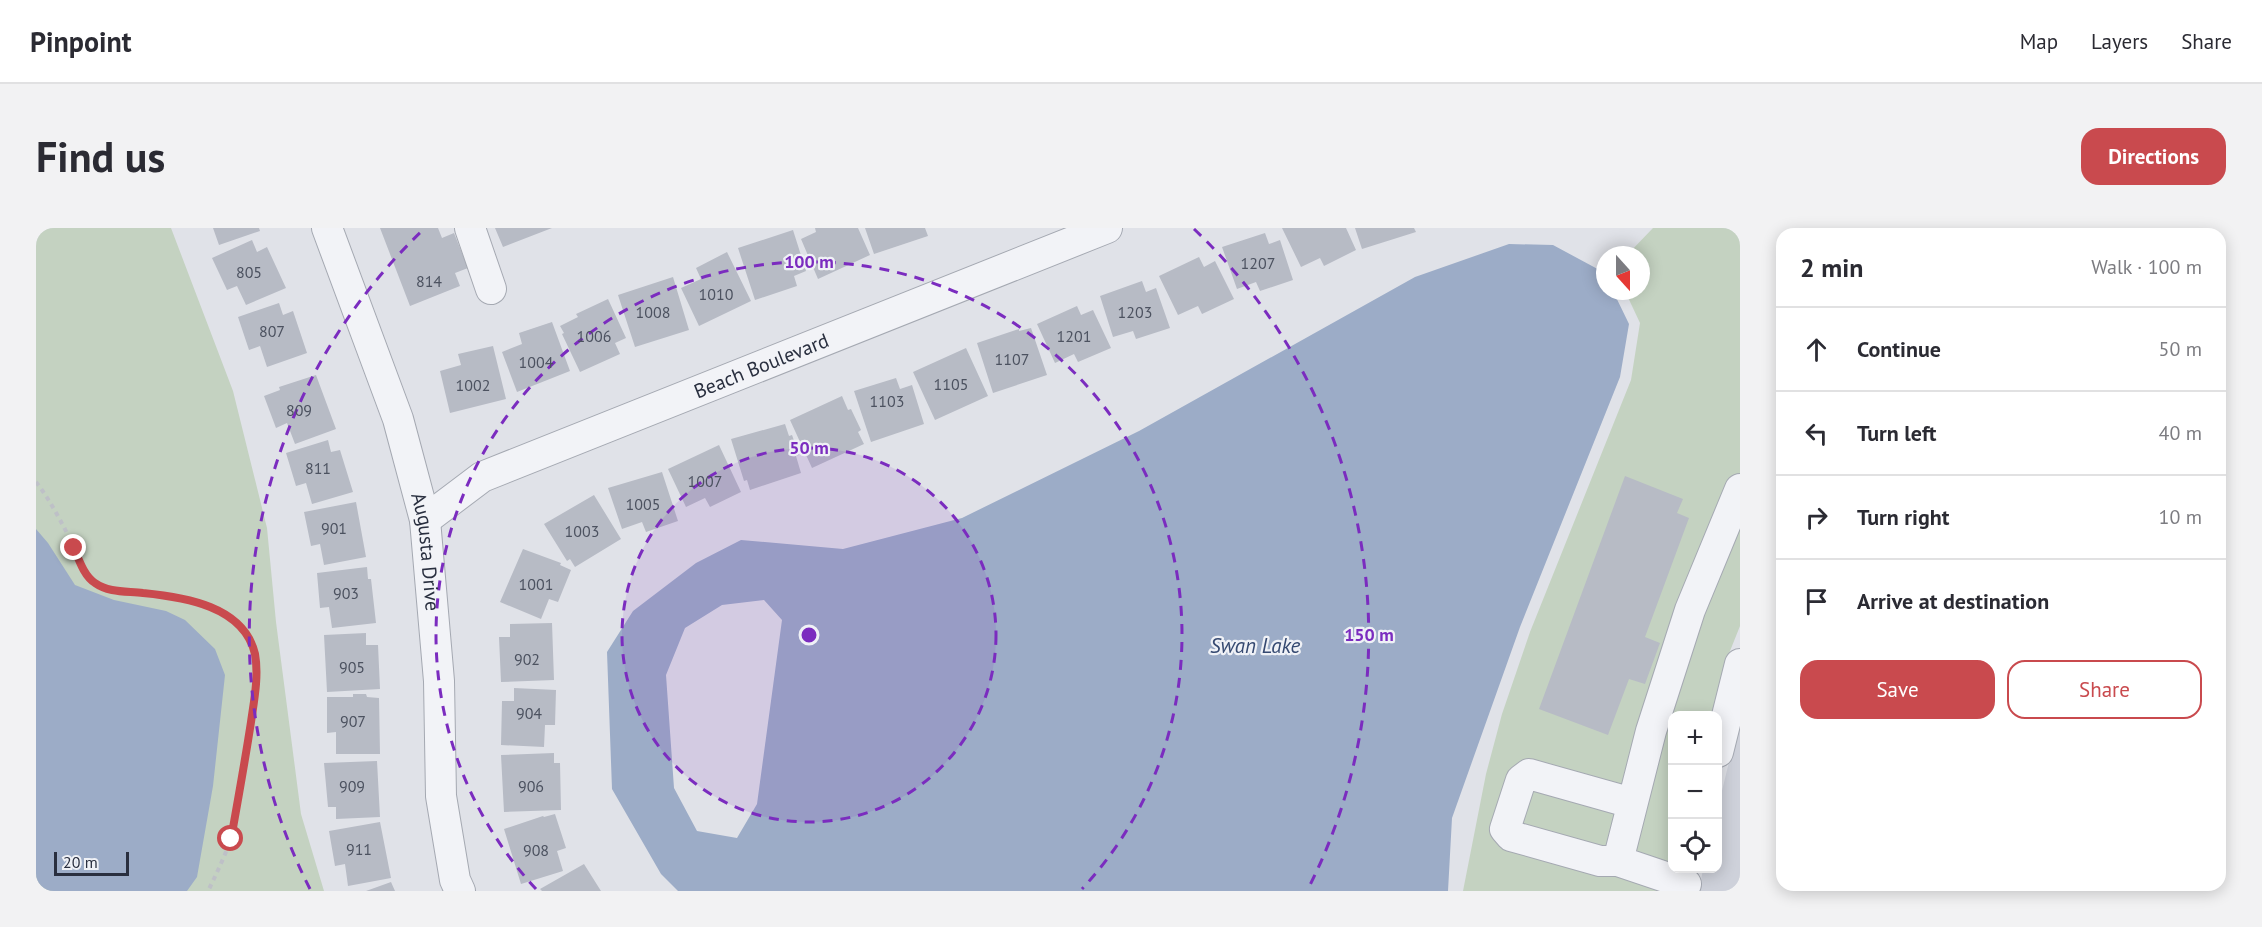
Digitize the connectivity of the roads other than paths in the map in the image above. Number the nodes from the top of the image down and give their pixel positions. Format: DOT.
graph roads {
  1 [pos="327,228"];
  2 [pos="470,228"];
  3 [pos="1107,228"];
  4 [pos="491,289"];
  5 [pos="1740,489"];
  6 [pos="425,520"];
  7 [pos="1740,664"];
  8 [pos="1722,736"];
  9 [pos="1632,803"];
  10 [pos="1618,861"];
  11 [pos="1687,881"];
  12 [pos="460,891"];
  1 -- 6 [label="street, Augusta Drive"];
  2 -- 4 [label="street"];
  3 -- 6 [label="street, Beach Boulevard"];
  5 -- 9 [label="street"];
  6 -- 12 [label="street, Augusta Drive"];
  7 -- 8 [label="street"];
  9 -- 10 [label="street"];
  9 -- 10 [label="street"];
  10 -- 11 [label="street"];
}
